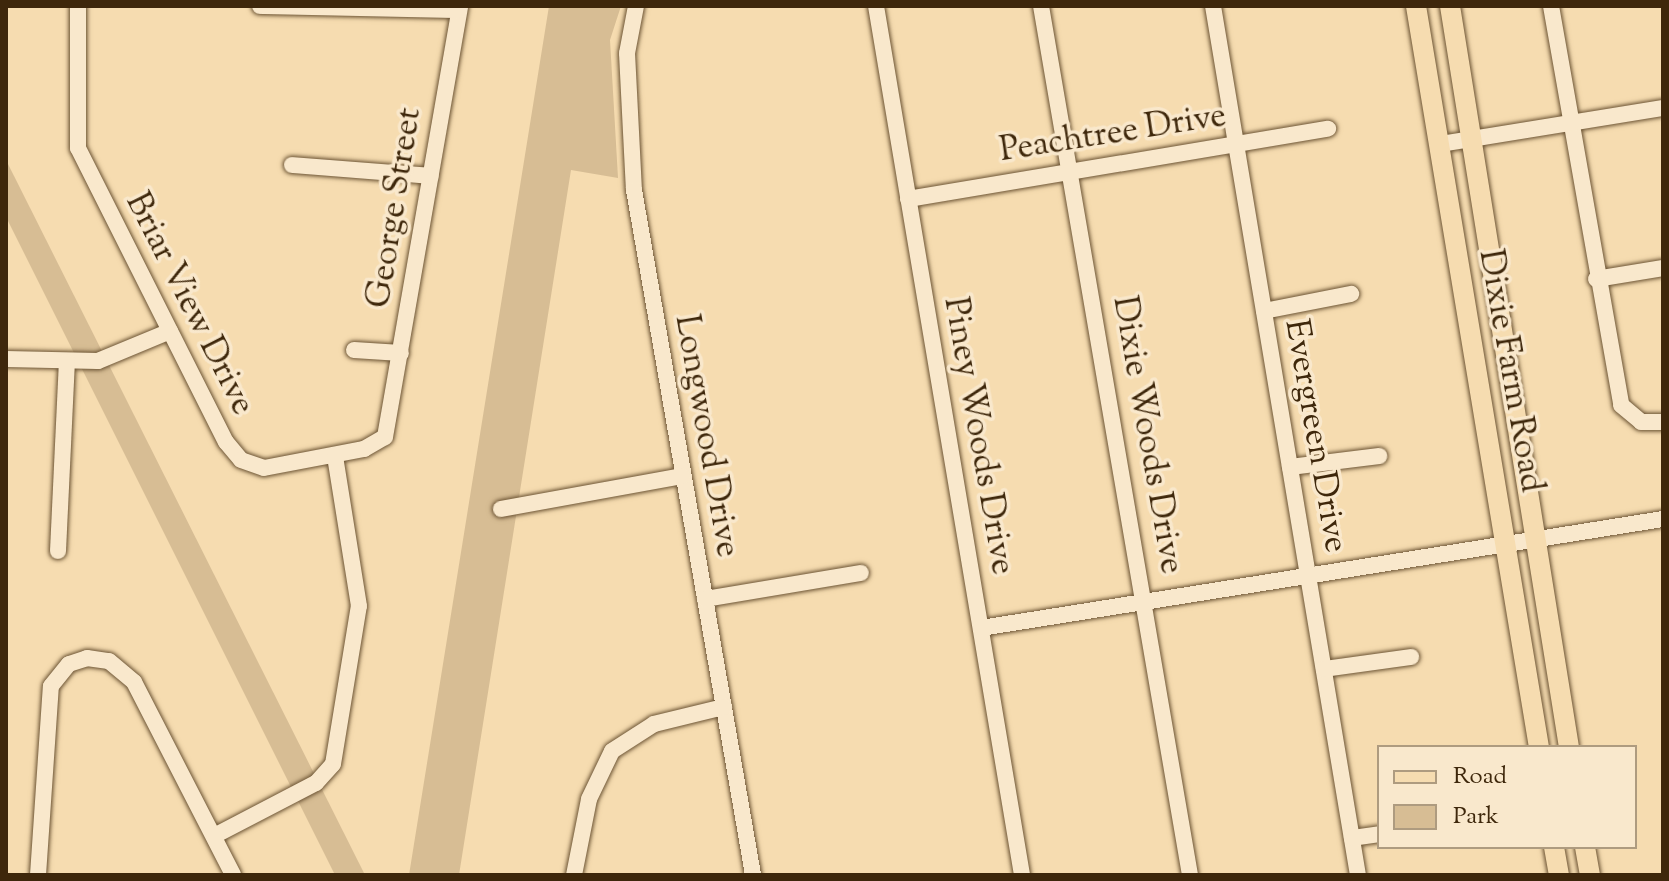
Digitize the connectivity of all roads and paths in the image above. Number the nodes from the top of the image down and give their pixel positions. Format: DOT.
graph roads {
  1 [pos="78,6"];
  2 [pos="260,6"];
  3 [pos="636,6"];
  4 [pos="876,6"];
  5 [pos="1041,6"];
  6 [pos="1213,6"];
  7 [pos="1416,6"];
  8 [pos="1450,6"];
  9 [pos="1551,6"];
  10 [pos="460,8"];
  11 [pos="1663,108"];
  12 [pos="1571,123"];
  13 [pos="1328,129"];
  14 [pos="1473,139"];
  15 [pos="1440,144"];
  16 [pos="1236,145"];
  17 [pos="292,165"];
  18 [pos="1071,170"];
  19 [pos="431,176"];
  20 [pos="908,199"];
  21 [pos="1663,268"];
  22 [pos="1596,279"];
  23 [pos="1351,294"];
  24 [pos="1264,311"];
  25 [pos="170,331"];
  26 [pos="354,350"];
  27 [pos="401,353"];
  28 [pos="6,359"];
  29 [pos="67,362"];
  30 [pos="388,419"];
  31 [pos="1663,422"];
  32 [pos="335,456"];
  33 [pos="1379,456"];
  34 [pos="1290,467"];
  35 [pos="682,476"];
  36 [pos="501,509"];
  37 [pos="1663,519"];
  38 [pos="1535,539"];
  39 [pos="1507,544"];
  40 [pos="58,551"];
  41 [pos="861,573"];
  42 [pos="1308,576"];
  43 [pos="705,599"];
  44 [pos="1144,600"];
  45 [pos="981,628"];
  46 [pos="1411,657"];
  47 [pos="1324,669"];
  48 [pos="724,707"];
  49 [pos="1539,745"];
  50 [pos="1569,745"];
  51 [pos="1377,834"];
  52 [pos="214,836"];
  53 [pos="1352,838"];
  54 [pos="1554,849"];
  55 [pos="1585,849"];
  56 [pos="38,875"];
  57 [pos="233,875"];
  58 [pos="574,875"];
  59 [pos="753,875"];
  60 [pos="1022,875"];
  61 [pos="1190,875"];
  62 [pos="1358,875"];
  63 [pos="1559,875"];
  64 [pos="1590,875"];
  1 -- 25 [label="street, Briar View Drive"];
  2 -- 10 [label="street"];
  3 -- 35 [label="street, Longwood Drive"];
  4 -- 20 [label="street, Piney Woods Drive"];
  5 -- 18 [label="street, Dixie Woods Drive"];
  6 -- 16 [label="street, Evergreen Drive"];
  7 -- 15 [label="main road, Dixie Farm Road"];
  8 -- 14 [label="main road, Dixie Farm Road"];
  9 -- 12 [label="street"];
  10 -- 19 [label="street, George Street"];
  11 -- 12 [label="street"];
  12 -- 14 [label="street"];
  12 -- 22 [label="street"];
  13 -- 16 [label="street, Peachtree Drive"];
  14 -- 15 [label="street"];
  14 -- 38 [label="main road, Dixie Farm Road"];
  15 -- 39 [label="main road, Dixie Farm Road"];
  16 -- 18 [label="street, Peachtree Drive"];
  16 -- 24 [label="street, Evergreen Drive"];
  17 -- 19 [label="street"];
  18 -- 20 [label="street, Peachtree Drive"];
  18 -- 44 [label="street, Dixie Woods Drive"];
  19 -- 27 [label="street, George Street"];
  20 -- 45 [label="street, Piney Woods Drive"];
  21 -- 22 [label="street"];
  22 -- 31 [label="street"];
  23 -- 24 [label="street"];
  24 -- 34 [label="street, Evergreen Drive"];
  25 -- 29 [label="street"];
  25 -- 32 [label="street, Briar View Drive"];
  26 -- 27 [label="street"];
  27 -- 30 [label="street, George Street"];
  28 -- 29 [label="street"];
  29 -- 40 [label="street"];
  30 -- 32 [label="street, Briar View Drive"];
  32 -- 52 [label="street"];
  33 -- 34 [label="street"];
  34 -- 42 [label="street, Evergreen Drive"];
  35 -- 36 [label="street"];
  35 -- 43 [label="street, Longwood Drive"];
  37 -- 38 [label="street"];
  38 -- 39 [label="street"];
  38 -- 50 [label="main road, Dixie Farm Road"];
  39 -- 42 [label="street"];
  39 -- 49 [label="main road, Dixie Farm Road"];
  41 -- 43 [label="street"];
  42 -- 44 [label="street"];
  42 -- 47 [label="street, Evergreen Drive"];
  43 -- 48 [label="street, Longwood Drive"];
  44 -- 45 [label="street"];
  44 -- 61 [label="street, Dixie Woods Drive"];
  45 -- 60 [label="street, Piney Woods Drive"];
  46 -- 47 [label="street"];
  47 -- 53 [label="street, Evergreen Drive"];
  48 -- 58 [label="street"];
  48 -- 59 [label="street, Longwood Drive"];
  51 -- 53 [label="street"];
  52 -- 56 [label="street"];
  52 -- 57 [label="street"];
  53 -- 62 [label="street, Evergreen Drive"];
  54 -- 63 [label="main road"];
  55 -- 64 [label="main road"];
}
